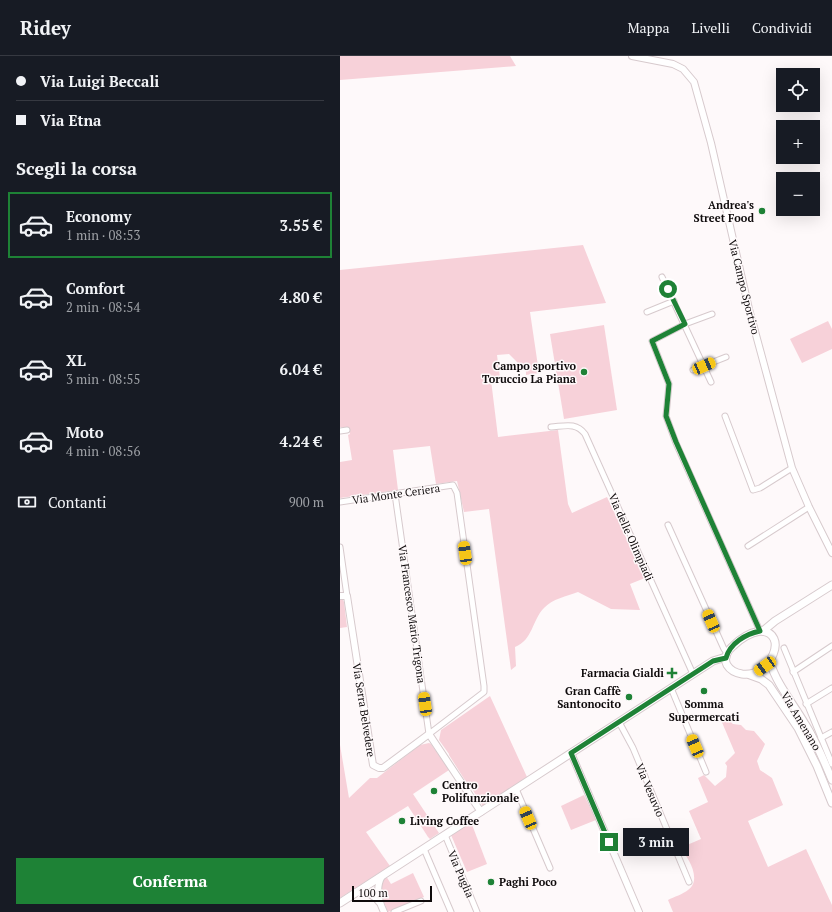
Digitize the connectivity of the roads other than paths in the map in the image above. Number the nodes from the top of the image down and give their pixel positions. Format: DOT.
graph roads {
  1 [pos="632,56"];
  2 [pos="662,59"];
  3 [pos="662,277"];
  4 [pos="674,301"];
  5 [pos="647,312"];
  6 [pos="712,314"];
  7 [pos="685,324"];
  8 [pos="726,356"];
  9 [pos="704,366"];
  10 [pos="693,370"];
  11 [pos="711,382"];
  12 [pos="725,416"];
  13 [pos="551,427"];
  14 [pos="347,430"];
  15 [pos="340,431"];
  16 [pos="792,468"];
  17 [pos="395,494"];
  18 [pos="340,502"];
  19 [pos="809,507"];
  20 [pos="668,525"];
  21 [pos="748,546"];
  22 [pos="340,547"];
  23 [pos="832,553"];
  24 [pos="832,585"];
  25 [pos="340,596"];
  26 [pos="347,596"];
  27 [pos="775,621"];
  28 [pos="762,631"];
  29 [pos="773,636"];
  30 [pos="832,646"];
  31 [pos="784,648"];
  32 [pos="727,658"];
  33 [pos="770,662"];
  34 [pos="792,672"];
  35 [pos="693,674"];
  36 [pos="750,675"];
  37 [pos="671,688"];
  38 [pos="832,688"];
  39 [pos="806,704"];
  40 [pos="619,722"];
  41 [pos="832,732"];
  42 [pos="429,734"];
  43 [pos="821,738"];
  44 [pos="571,753"];
  45 [pos="832,764"];
  46 [pos="706,772"];
  47 [pos="832,780"];
  48 [pos="516,789"];
  49 [pos="832,803"];
  50 [pos="481,812"];
  51 [pos="445,835"];
  52 [pos="424,849"];
  53 [pos="550,868"];
  54 [pos="382,876"];
  55 [pos="689,882"];
  56 [pos="370,883"];
  57 [pos="356,892"];
  58 [pos="376,894"];
  59 [pos="421,901"];
  60 [pos="340,903"];
  61 [pos="383,910"];
  62 [pos="394,912"];
  63 [pos="451,912"];
  64 [pos="478,912"];
  65 [pos="639,912"];
  1 -- 2 [label="street, Via Campo Sportivo"];
  2 -- 16 [label="street, Via Campo Sportivo"];
  3 -- 4 [label="street"];
  4 -- 5 [label="street"];
  4 -- 7 [label="street"];
  6 -- 7 [label="street"];
  7 -- 9 [label="street"];
  7 -- 28 [label="street"];
  8 -- 9 [label="street"];
  9 -- 10 [label="street"];
  9 -- 11 [label="street"];
  12 -- 16 [label="street"];
  13 -- 35 [label="street, Via delle Olimpiadi"];
  14 -- 15 [label="street"];
  16 -- 19 [label="street, Via Campo Sportivo"];
  17 -- 18 [label="street, Via Monte Ceriera"];
  17 -- 42 [label="street, Via Francesco Mario Trigona"];
  17 -- 42 [label="street, Via Monte Ceriera"];
  19 -- 21 [label="street"];
  19 -- 23 [label="street, Via Campo Sportivo"];
  20 -- 32 [label="street"];
  22 -- 26 [label="street"];
  24 -- 27 [label="main road"];
  25 -- 26 [label="street"];
  26 -- 42 [label="street, Via Serra Belvedere"];
  27 -- 28 [label="main road"];
  27 -- 29 [label="main road"];
  28 -- 29 [label="main road"];
  28 -- 32 [label="main road"];
  29 -- 33 [label="main road"];
  30 -- 34 [label="street"];
  31 -- 34 [label="street"];
  32 -- 35 [label="main road"];
  32 -- 36 [label="main road"];
  33 -- 36 [label="main road"];
  33 -- 47 [label="main road, Via Amenano"];
  34 -- 39 [label="street"];
  35 -- 37 [label="main road"];
  36 -- 49 [label="main road, Via Amenano"];
  37 -- 40 [label="main road"];
  37 -- 46 [label="street"];
  38 -- 39 [label="street"];
  39 -- 43 [label="street"];
  40 -- 44 [label="main road"];
  40 -- 55 [label="street, Via Vesuvio"];
  41 -- 43 [label="street"];
  42 -- 50 [label="street"];
  43 -- 45 [label="street"];
  44 -- 48 [label="main road"];
  44 -- 65 [label="street"];
  48 -- 50 [label="main road"];
  48 -- 53 [label="street"];
  50 -- 51 [label="main road"];
  51 -- 52 [label="main road"];
  51 -- 64 [label="street, Via Puglia"];
  52 -- 54 [label="main road"];
  52 -- 63 [label="street"];
  54 -- 56 [label="main road"];
  54 -- 58 [label="street"];
  56 -- 57 [label="main road"];
  56 -- 58 [label="street"];
  57 -- 58 [label="street"];
  57 -- 60 [label="main road"];
  58 -- 61 [label="street"];
  59 -- 62 [label="street"];
}
